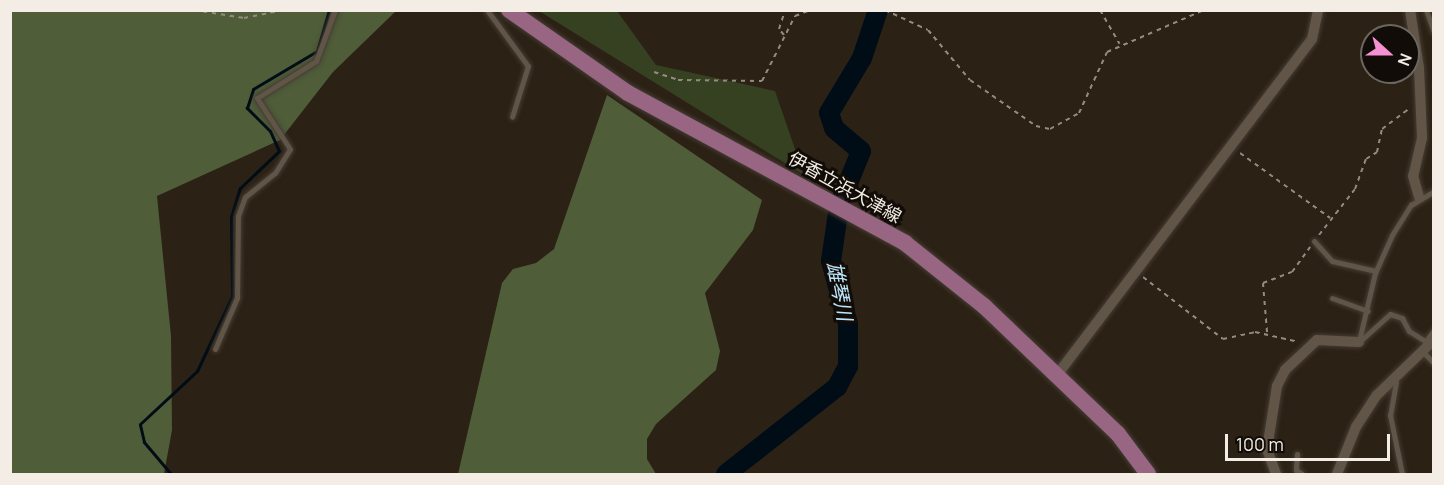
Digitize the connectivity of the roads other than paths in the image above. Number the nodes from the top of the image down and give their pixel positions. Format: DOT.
graph roads {
  1 [pos="334,10"];
  2 [pos="487,10"];
  3 [pos="509,10"];
  4 [pos="1318,10"];
  5 [pos="1410,10"];
  6 [pos="1426,10"];
  7 [pos="1434,32"];
  8 [pos="512,117"];
  9 [pos="1434,191"];
  10 [pos="1419,197"];
  11 [pos="1314,242"];
  12 [pos="1376,271"];
  13 [pos="1332,298"];
  14 [pos="1368,311"];
  15 [pos="1434,330"];
  16 [pos="1430,340"];
  17 [pos="1359,342"];
  18 [pos="215,349"];
  19 [pos="1420,356"];
  20 [pos="1434,363"];
  21 [pos="1403,370"];
  22 [pos="1057,375"];
  23 [pos="1297,454"];
  24 [pos="1148,474"];
  25 [pos="1276,474"];
  26 [pos="1302,474"];
  27 [pos="1337,474"];
  28 [pos="1402,474"];
  1 -- 18 [label="lane"];
  2 -- 8 [label="lane"];
  3 -- 22 [label="main road, 伊香立浜大津線"];
  4 -- 22 [label="street"];
  5 -- 10 [label="street"];
  6 -- 7 [label="lane"];
  9 -- 10 [label="lane"];
  10 -- 12 [label="lane"];
  11 -- 12 [label="lane"];
  12 -- 14 [label="lane"];
  13 -- 14 [label="lane"];
  14 -- 17 [label="lane"];
  15 -- 16 [label="lane"];
  16 -- 17 [label="lane"];
  16 -- 19 [label="street"];
  17 -- 25 [label="street"];
  19 -- 20 [label="lane"];
  19 -- 21 [label="street"];
  21 -- 27 [label="street"];
  21 -- 28 [label="lane"];
  22 -- 24 [label="main road, 伊香立浜大津線"];
  23 -- 26 [label="lane"];
}
